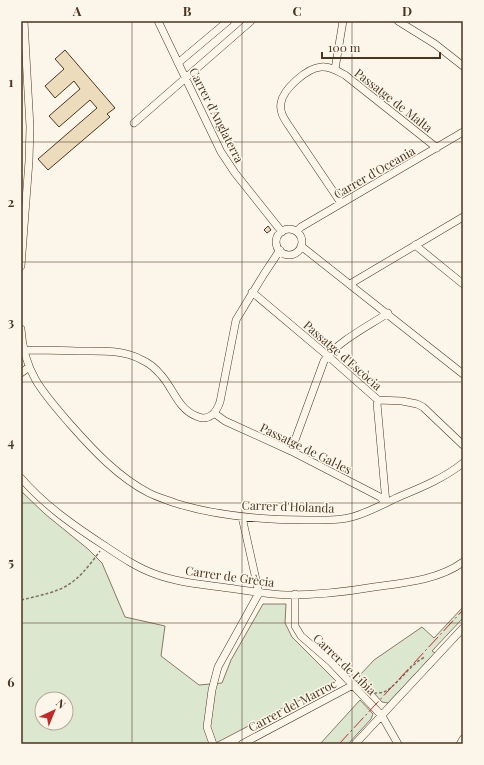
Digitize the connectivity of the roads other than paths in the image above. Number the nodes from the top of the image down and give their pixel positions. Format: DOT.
graph roads {
  1 [pos="24,21"];
  2 [pos="158,21"];
  3 [pos="228,21"];
  4 [pos="251,21"];
  5 [pos="343,21"];
  6 [pos="398,21"];
  7 [pos="178,63"];
  8 [pos="463,66"];
  9 [pos="334,69"];
  10 [pos="185,78"];
  11 [pos="134,123"];
  12 [pos="463,132"];
  13 [pos="437,148"];
  14 [pos="27,194"];
  15 [pos="21,200"];
  16 [pos="341,203"];
  17 [pos="23,214"];
  18 [pos="463,217"];
  19 [pos="297,231"];
  20 [pos="282,232"];
  21 [pos="415,245"];
  22 [pos="302,246"];
  23 [pos="280,250"];
  24 [pos="21,266"];
  25 [pos="350,284"];
  26 [pos="463,284"];
  27 [pos="252,292"];
  28 [pos="388,313"];
  29 [pos="21,329"];
  30 [pos="24,350"];
  31 [pos="328,356"];
  32 [pos="29,367"];
  33 [pos="21,373"];
  34 [pos="463,374"];
  35 [pos="378,400"];
  36 [pos="214,413"];
  37 [pos="463,445"];
  38 [pos="291,451"];
  39 [pos="463,463"];
  40 [pos="21,478"];
  41 [pos="386,503"];
  42 [pos="242,517"];
  43 [pos="463,562"];
  44 [pos="259,593"];
  45 [pos="294,594"];
  46 [pos="463,628"];
  47 [pos="353,685"];
  48 [pos="382,716"];
  49 [pos="463,739"];
  50 [pos="213,744"];
  51 [pos="242,744"];
  52 [pos="355,744"];
  53 [pos="398,744"];
  54 [pos="460,744"];
  1 -- 14 [label="street"];
  2 -- 7 [label="street, Carrer d'Anglaterra"];
  3 -- 7 [label="street"];
  4 -- 10 [label="street"];
  5 -- 9 [label="street"];
  6 -- 8 [label="street"];
  7 -- 10 [label="street, Carrer d'Anglaterra"];
  9 -- 13 [label="street, Passatge de Malta"];
  9 -- 16 [label="street"];
  10 -- 11 [label="street"];
  10 -- 20 [label="street, Carrer d'Anglaterra"];
  12 -- 13 [label="street, Carrer d'Oceania"];
  13 -- 16 [label="street, Carrer d'Oceania"];
  14 -- 15 [label="street"];
  14 -- 17 [label="street"];
  16 -- 19 [label="street, Carrer d'Oceania"];
  17 -- 24 [label="street"];
  18 -- 21 [label="street"];
  19 -- 20 [label="street"];
  19 -- 22 [label="street"];
  20 -- 23 [label="street"];
  21 -- 25 [label="street"];
  21 -- 26 [label="street"];
  22 -- 23 [label="street"];
  22 -- 25 [label="street"];
  23 -- 27 [label="street"];
  25 -- 28 [label="street"];
  27 -- 31 [label="street, Passatge d'Escòcia"];
  27 -- 36 [label="street"];
  28 -- 31 [label="street"];
  28 -- 34 [label="street"];
  29 -- 30 [label="street, Carrer d'Holanda"];
  30 -- 32 [label="street, Carrer d'Holanda"];
  30 -- 36 [label="street"];
  31 -- 35 [label="street, Passatge d'Escòcia"];
  31 -- 38 [label="street"];
  32 -- 33 [label="street"];
  32 -- 42 [label="street, Carrer d'Holanda"];
  35 -- 37 [label="street, Passatge d'Escòcia"];
  35 -- 41 [label="street"];
  36 -- 38 [label="street, Passatge de Gal·les"];
  38 -- 41 [label="street, Passatge de Gal·les"];
  39 -- 41 [label="street, Carrer d'Holanda"];
  40 -- 44 [label="street, Carrer de Grècia"];
  41 -- 42 [label="street, Carrer d'Holanda"];
  42 -- 44 [label="street"];
  43 -- 45 [label="street, Carrer de Grècia"];
  44 -- 45 [label="street, Carrer de Grècia"];
  44 -- 50 [label="street"];
  45 -- 47 [label="street, Carrer de Líbia"];
  46 -- 48 [label="street"];
  47 -- 48 [label="street, Carrer de Líbia"];
  47 -- 51 [label="street, Carrer del Marroc"];
  48 -- 52 [label="street"];
  48 -- 53 [label="street, Carrer de Líbia"];
  49 -- 54 [label="street"];
}
